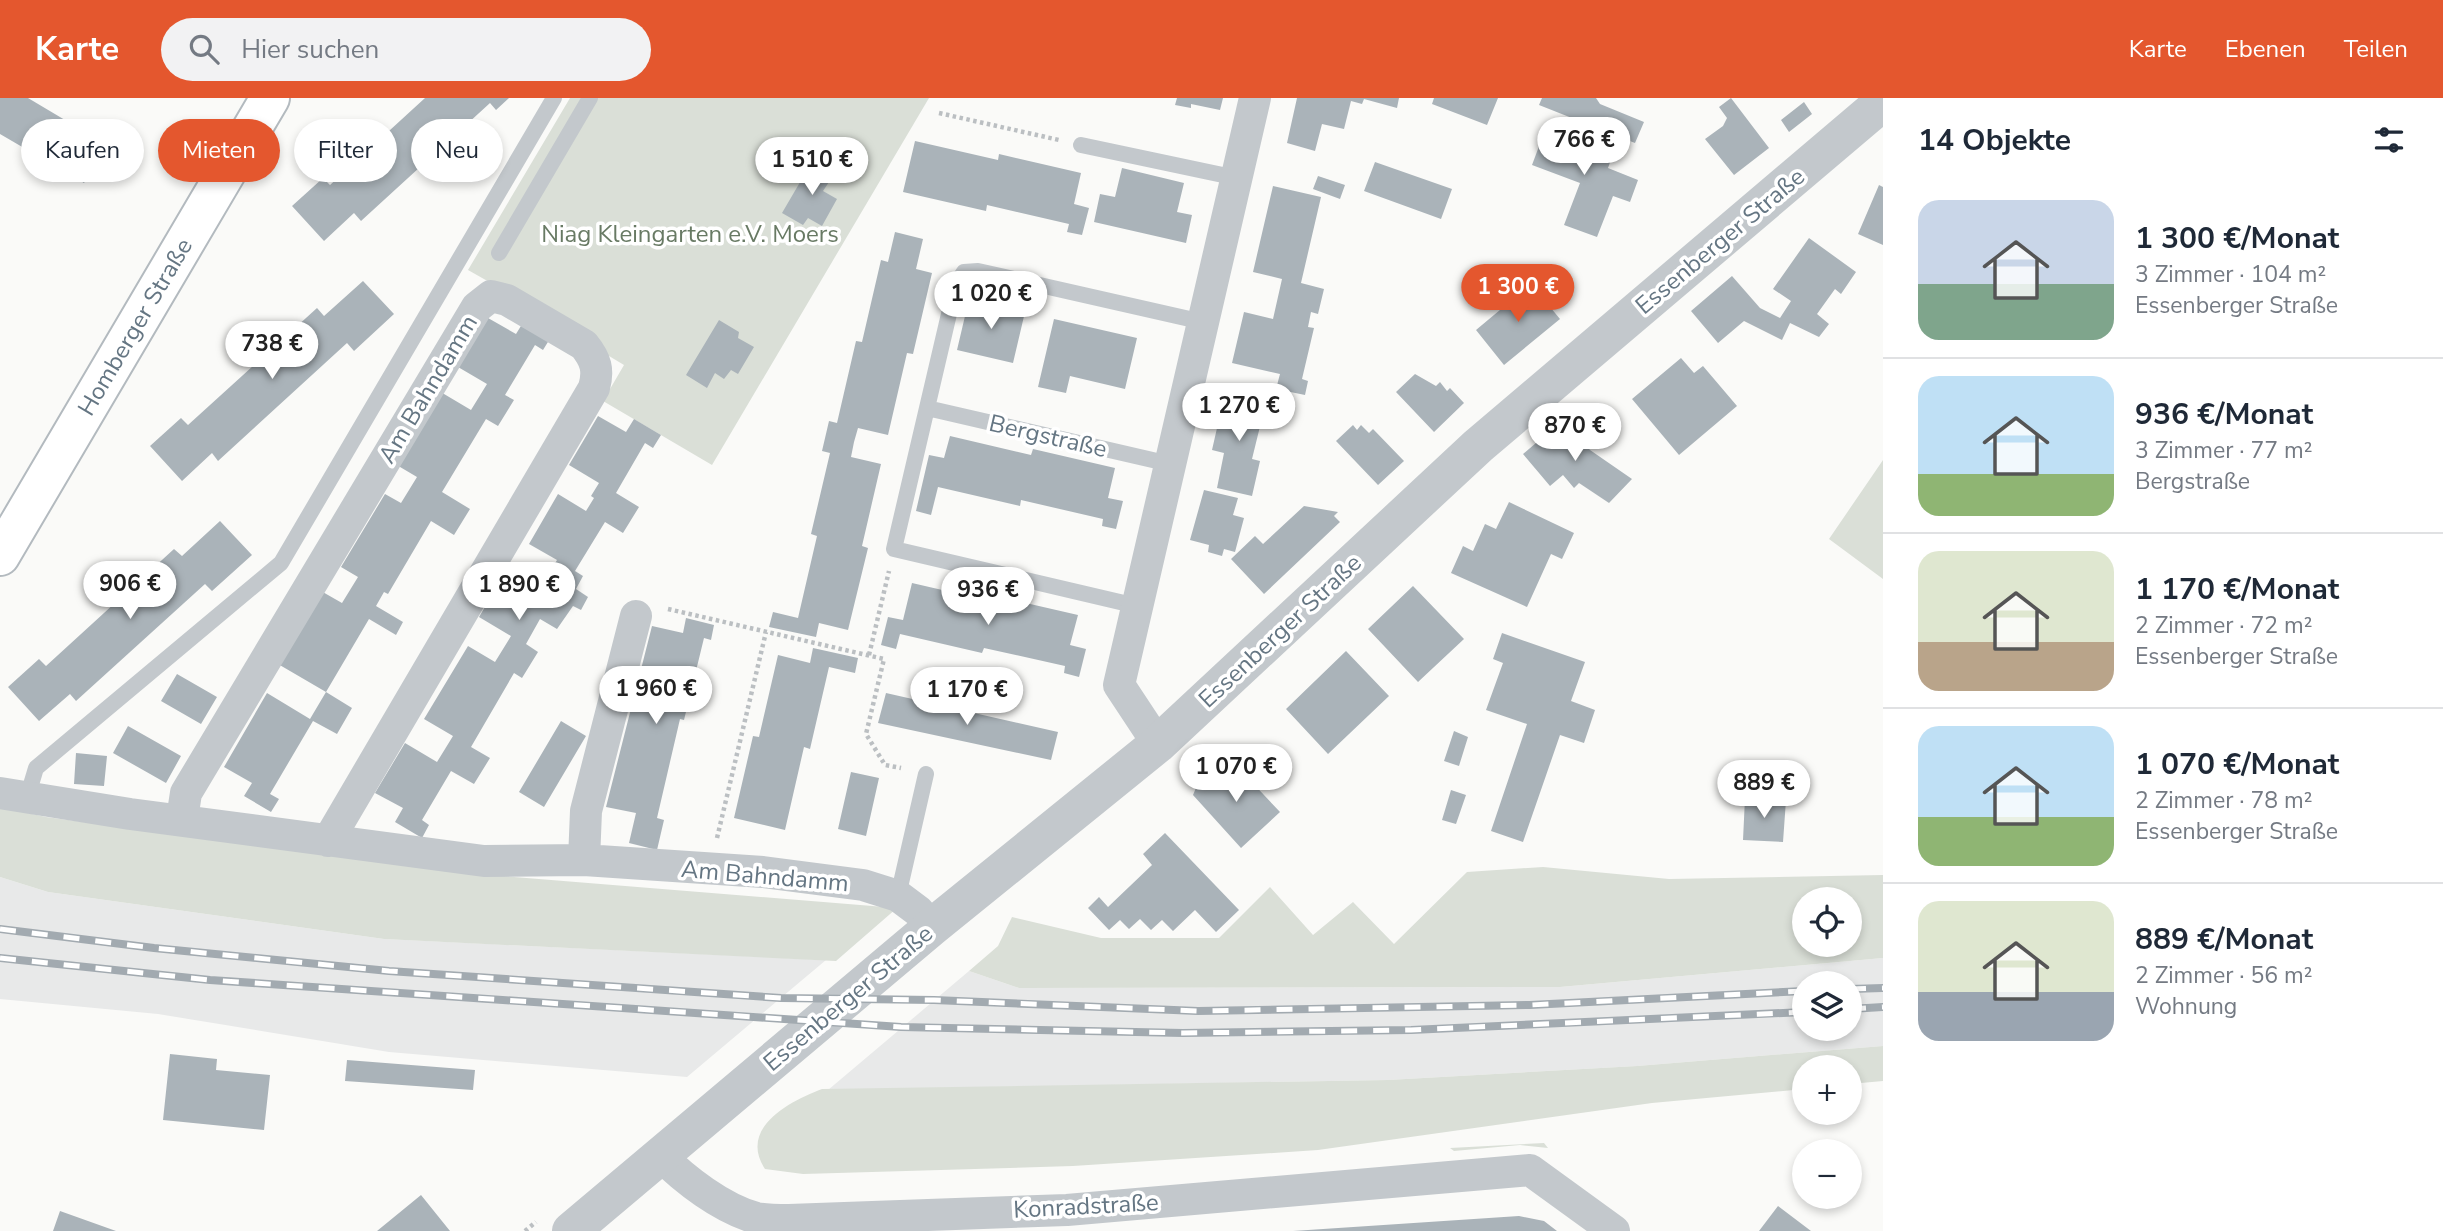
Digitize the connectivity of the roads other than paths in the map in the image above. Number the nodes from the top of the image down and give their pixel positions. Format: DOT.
graph roads {
  1 [pos="270,98"];
  2 [pos="554,98"];
  3 [pos="590,98"];
  4 [pos="1255,98"];
  5 [pos="1883,102"];
  6 [pos="1081,145"];
  7 [pos="1237,178"];
  8 [pos="499,253"];
  9 [pos="1203,322"];
  10 [pos="927,408"];
  11 [pos="1170,464"];
  12 [pos="0,556"];
  13 [pos="1137,606"];
  14 [pos="636,616"];
  15 [pos="1158,744"];
  16 [pos="926,774"];
  17 [pos="14,795"];
  18 [pos="182,819"];
  19 [pos="328,841"];
  20 [pos="584,860"];
  21 [pos="898,896"];
  22 [pos="932,927"];
  23 [pos="660,1155"];
  24 [pos="1067,1210"];
  25 [pos="571,1231"];
  26 [pos="1091,1231"];
  27 [pos="1614,1231"];
  1 -- 12 [label="main road, Homberger Straße"];
  2 -- 17 [label="lane"];
  3 -- 8 [label="lane"];
  4 -- 7 [label="street"];
  5 -- 15 [label="street, Essenberger Straße"];
  6 -- 7 [label="lane"];
  7 -- 9 [label="street"];
  9 -- 10 [label="lane"];
  9 -- 11 [label="street"];
  10 -- 11 [label="lane, Bergstraße"];
  10 -- 13 [label="lane"];
  11 -- 13 [label="street"];
  13 -- 15 [label="street"];
  14 -- 20 [label="street"];
  15 -- 22 [label="street, Essenberger Straße"];
  16 -- 21 [label="lane"];
  17 -- 18 [label="street, Am Bahndamm"];
  18 -- 19 [label="street, Am Bahndamm"];
  18 -- 19 [label="street, Am Bahndamm"];
  19 -- 20 [label="street, Am Bahndamm"];
  20 -- 21 [label="street, Am Bahndamm"];
  21 -- 22 [label="street, Am Bahndamm"];
  22 -- 23 [label="street, Essenberger Straße"];
  23 -- 24 [label="street, Konradstraße"];
  23 -- 25 [label="street, Essenberger Straße"];
  24 -- 26 [label="street"];
  24 -- 27 [label="street, Konradstraße"];
}
